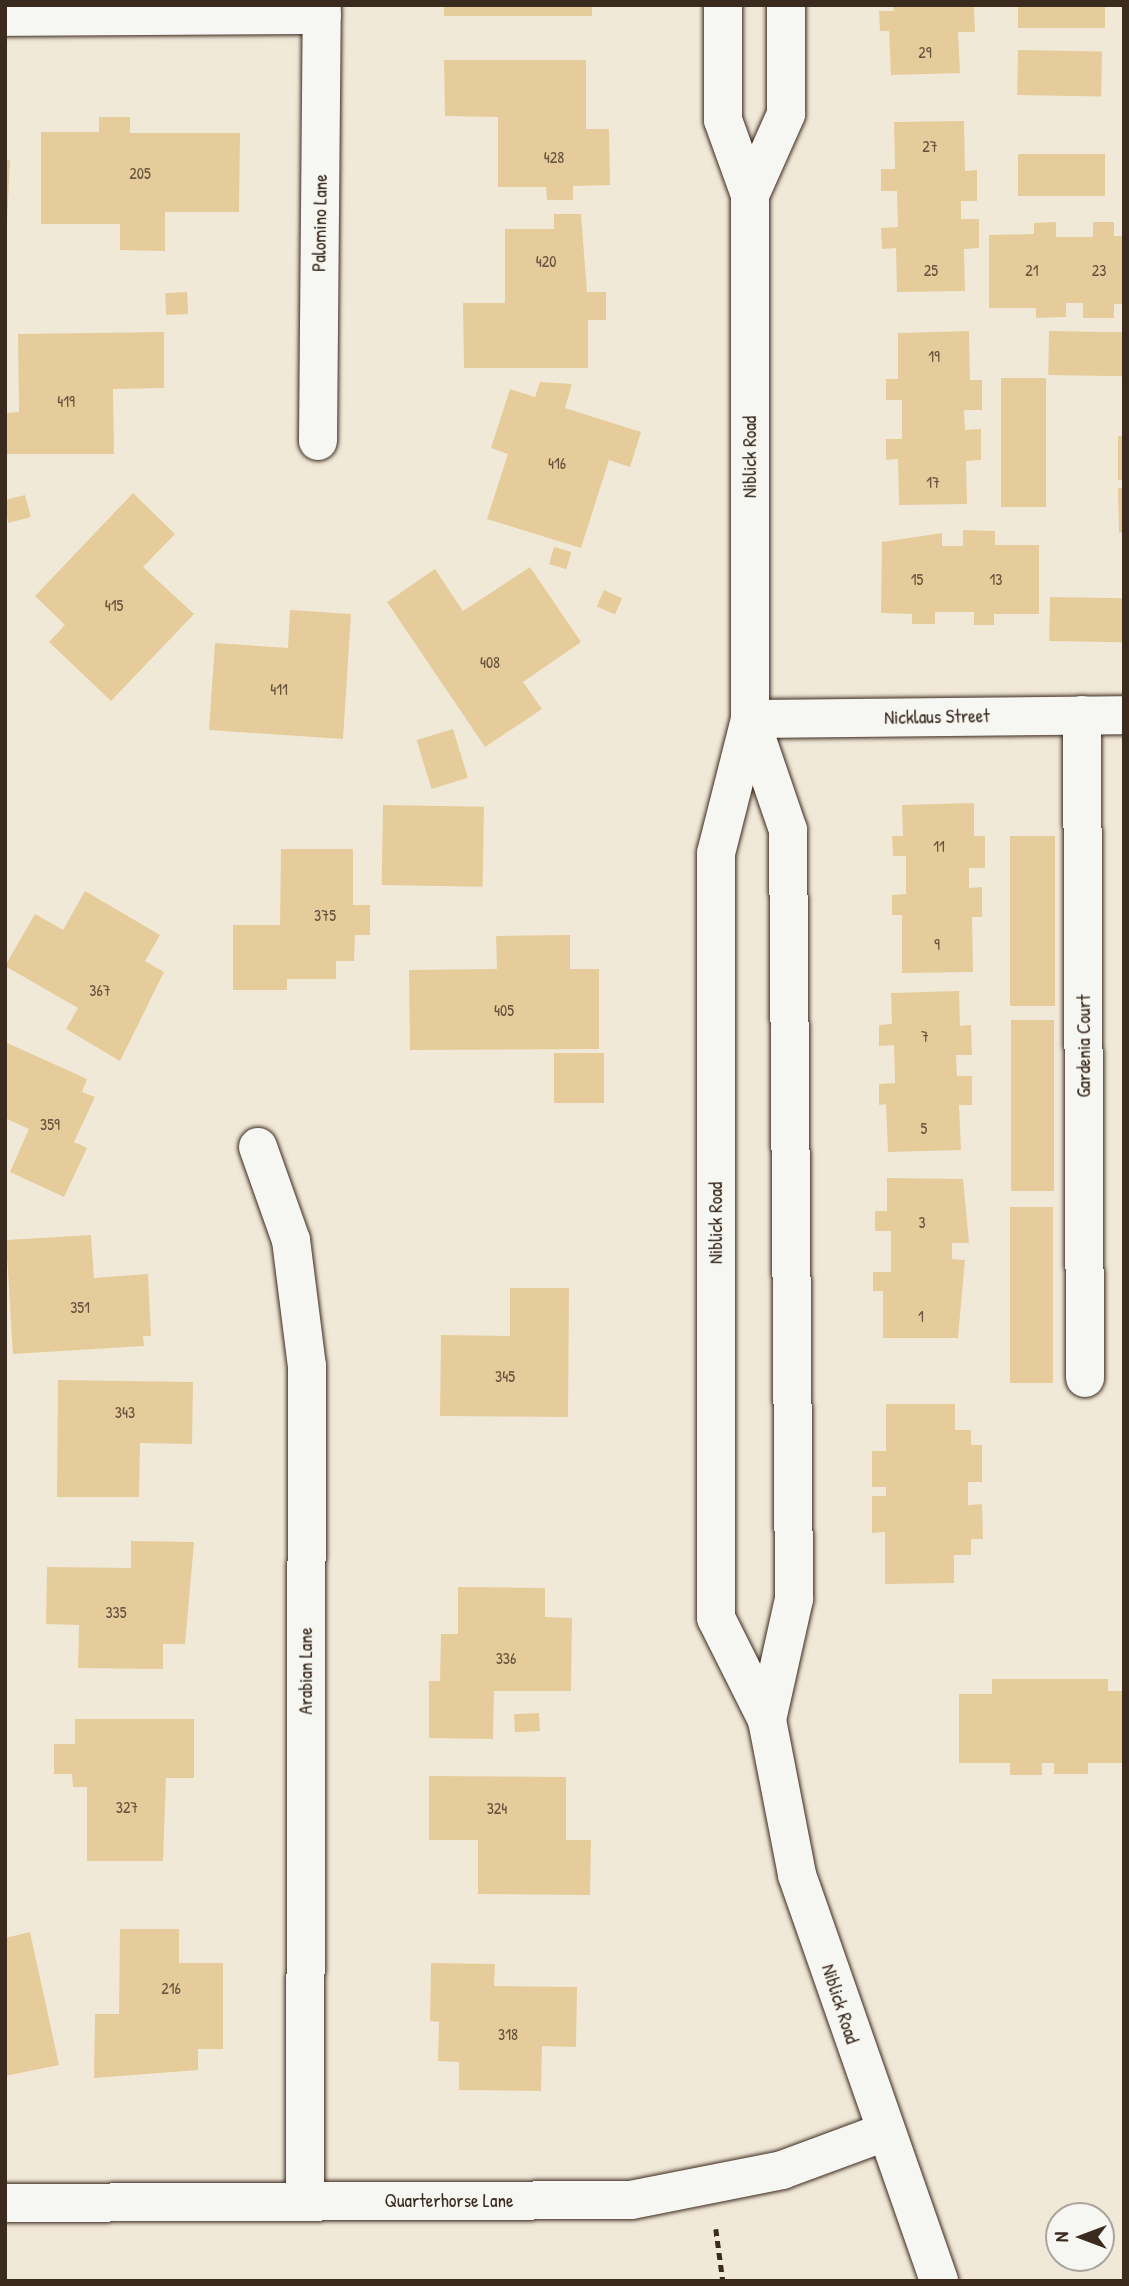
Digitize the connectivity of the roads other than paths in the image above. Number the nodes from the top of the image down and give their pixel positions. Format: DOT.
graph roads {
  1 [pos="723,5"];
  2 [pos="786,5"];
  3 [pos="322,10"];
  4 [pos="5,17"];
  5 [pos="750,195"];
  6 [pos="318,441"];
  7 [pos="1082,715"];
  8 [pos="1124,715"];
  9 [pos="750,719"];
  10 [pos="258,1147"];
  11 [pos="1085,1378"];
  12 [pos="767,1720"];
  13 [pos="882,2133"];
  14 [pos="304,2202"];
  15 [pos="5,2203"];
  16 [pos="939,2281"];
  1 -- 5 [label="street, Niblick Road"];
  2 -- 5 [label="street, Niblick Road"];
  3 -- 4 [label="street"];
  3 -- 6 [label="street, Palomino Lane"];
  5 -- 9 [label="street, Niblick Road"];
  7 -- 8 [label="street, Nicklaus Street"];
  7 -- 9 [label="street, Nicklaus Street"];
  7 -- 11 [label="street, Gardenia Court"];
  9 -- 12 [label="street, Niblick Road"];
  9 -- 12 [label="street, Niblick Road"];
  10 -- 14 [label="street, Arabian Lane"];
  12 -- 13 [label="street, Niblick Road"];
  13 -- 14 [label="street, Quarterhorse Lane"];
  13 -- 16 [label="street, Niblick Road"];
  14 -- 15 [label="street, Quarterhorse Lane"];
}
